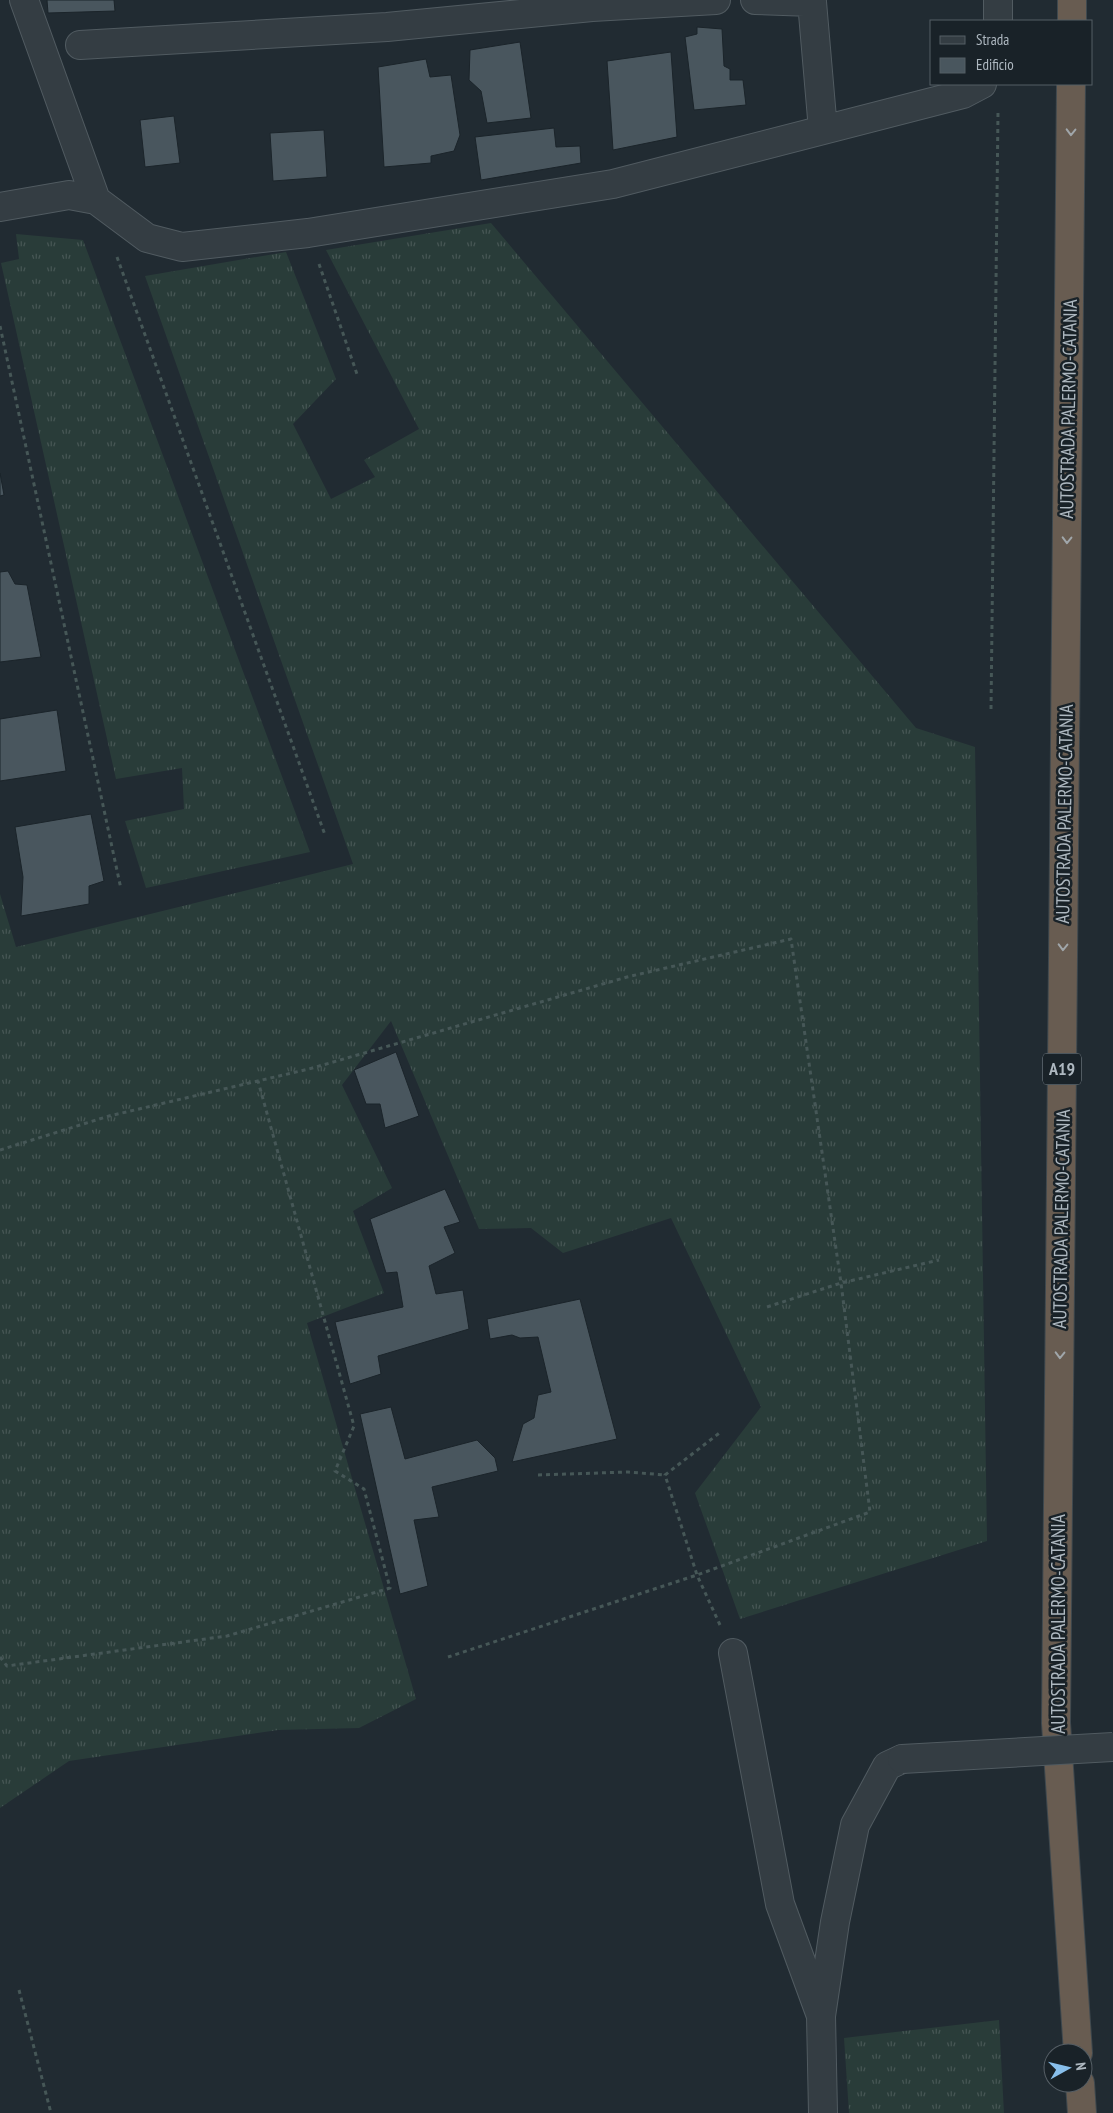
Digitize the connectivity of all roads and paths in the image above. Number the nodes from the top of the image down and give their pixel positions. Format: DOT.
graph roads {
  1 [pos="24,0"];
  2 [pos="716,0"];
  3 [pos="755,0"];
  4 [pos="998,0"];
  5 [pos="1072,0"];
  6 [pos="998,20"];
  7 [pos="1072,20"];
  8 [pos="80,46"];
  9 [pos="1071,85"];
  10 [pos="990,94"];
  11 [pos="822,130"];
  12 [pos="96,200"];
  13 [pos="0,206"];
  14 [pos="308,233"];
  15 [pos="116,256"];
  16 [pos="0,326"];
  17 [pos="358,377"];
  18 [pos="991,709"];
  19 [pos="326,835"];
  20 [pos="121,889"];
  21 [pos="258,1081"];
  22 [pos="0,1150"];
  23 [pos="939,1260"];
  24 [pos="841,1283"];
  25 [pos="767,1306"];
  26 [pos="722,1431"];
  27 [pos="538,1475"];
  28 [pos="665,1475"];
  29 [pos="697,1575"];
  30 [pos="733,1652"];
  31 [pos="0,1657"];
  32 [pos="448,1657"];
  33 [pos="1113,1747"];
  34 [pos="19,1990"];
  35 [pos="821,2016"];
  36 [pos="1077,2043"];
  37 [pos="1081,2093"];
  38 [pos="50,2113"];
  39 [pos="823,2113"];
  40 [pos="1082,2113"];
  1 -- 12 [label="street"];
  2 -- 8 [label="street"];
  3 -- 11 [label="street"];
  4 -- 6 [label="street"];
  5 -- 7 [label="highway"];
  9 -- 36 [label="highway, AUTOSTRADA PALERMO-CATANIA / A19, one-way"];
  10 -- 11 [label="street"];
  10 -- 18 [label="path"];
  11 -- 14 [label="street"];
  12 -- 13 [label="street"];
  12 -- 14 [label="street"];
  14 -- 17 [label="path"];
  15 -- 19 [label="path"];
  16 -- 20 [label="path"];
  21 -- 22 [label="path"];
  21 -- 24 [label="path"];
  21 -- 31 [label="path"];
  23 -- 24 [label="path"];
  24 -- 25 [label="path"];
  24 -- 29 [label="path"];
  26 -- 28 [label="path"];
  27 -- 28 [label="path"];
  28 -- 29 [label="path"];
  29 -- 30 [label="path"];
  29 -- 32 [label="path"];
  30 -- 35 [label="street"];
  33 -- 35 [label="street, bridge"];
  34 -- 38 [label="path"];
  35 -- 39 [label="street"];
  37 -- 40 [label="highway"];
}
